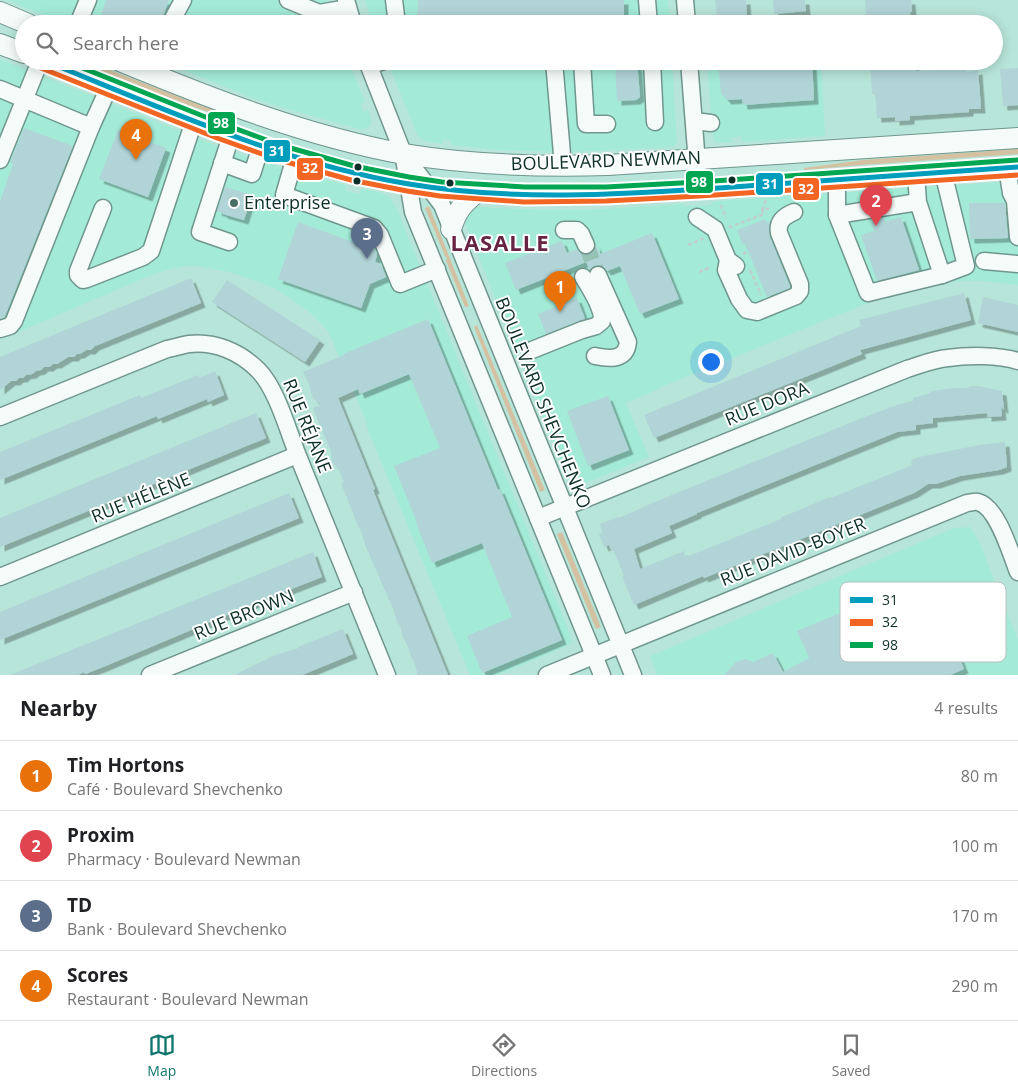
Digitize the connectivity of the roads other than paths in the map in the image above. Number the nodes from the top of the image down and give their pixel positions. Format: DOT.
graph roads {
  1 [pos="88,0"];
  2 [pos="182,0"];
  3 [pos="288,0"];
  4 [pos="394,0"];
  5 [pos="646,0"];
  6 [pos="685,0"];
  7 [pos="349,11"];
  8 [pos="0,12"];
  9 [pos="82,15"];
  10 [pos="174,15"];
  11 [pos="396,15"];
  12 [pos="648,15"];
  13 [pos="686,15"];
  14 [pos="15,18"];
  15 [pos="0,44"];
  16 [pos="15,50"];
  17 [pos="37,70"];
  18 [pos="66,70"];
  19 [pos="156,70"];
  20 [pos="375,70"];
  21 [pos="555,70"];
  22 [pos="583,70"];
  23 [pos="652,70"];
  24 [pos="690,70"];
  25 [pos="108,87"];
  26 [pos="0,90"];
  27 [pos="24,99"];
  28 [pos="194,121"];
  29 [pos="694,121"];
  30 [pos="655,122"];
  31 [pos="711,123"];
  32 [pos="607,124"];
  33 [pos="91,127"];
  34 [pos="231,136"];
  35 [pos="1018,138"];
  36 [pos="261,146"];
  37 [pos="403,153"];
  38 [pos="295,157"];
  39 [pos="697,159"];
  40 [pos="0,160"];
  41 [pos="222,164"];
  42 [pos="563,166"];
  43 [pos="1012,167"];
  44 [pos="943,172"];
  45 [pos="916,174"];
  46 [pos="837,179"];
  47 [pos="408,184"];
  48 [pos="429,188"];
  49 [pos="699,189"];
  50 [pos="477,192"];
  51 [pos="1016,200"];
  52 [pos="918,202"];
  53 [pos="103,208"];
  54 [pos="794,212"];
  55 [pos="837,215"];
  56 [pos="696,217"];
  57 [pos="451,229"];
  58 [pos="564,230"];
  59 [pos="1018,237"];
  60 [pos="229,242"];
  61 [pos="586,245"];
  62 [pos="984,261"];
  63 [pos="1018,264"];
  64 [pos="437,270"];
  65 [pos="942,275"];
  66 [pos="0,329"];
  67 [pos="532,350"];
  68 [pos="595,356"];
  69 [pos="1018,361"];
  70 [pos="0,417"];
  71 [pos="297,456"];
  72 [pos="564,508"];
  73 [pos="538,518"];
  74 [pos="1018,572"];
  75 [pos="0,577"];
  76 [pos="354,592"];
  77 [pos="621,644"];
  78 [pos="594,656"];
  79 [pos="150,675"];
  80 [pos="387,675"];
  81 [pos="547,675"];
  82 [pos="602,675"];
  83 [pos="633,675"];
  1 -- 9 [label="street"];
  2 -- 10 [label="street"];
  3 -- 7 [label="street"];
  4 -- 11 [label="street"];
  5 -- 12 [label="street"];
  6 -- 13 [label="street"];
  8 -- 14 [label="main road"];
  15 -- 16 [label="main road"];
  17 -- 27 [label="street"];
  18 -- 25 [label="main road, BOULEVARD NEWMAN"];
  19 -- 37 [label="main road, BOULEVARD NEWMAN"];
  20 -- 37 [label="street, BOULEVARD SHEVCHENKO"];
  21 -- 42 [label="street"];
  22 -- 32 [label="street"];
  23 -- 30 [label="street"];
  24 -- 29 [label="street"];
  25 -- 28 [label="main road, BOULEVARD NEWMAN"];
  25 -- 33 [label="street"];
  26 -- 27 [label="street"];
  27 -- 33 [label="street"];
  27 -- 40 [label="street"];
  28 -- 34 [label="main road, BOULEVARD NEWMAN"];
  28 -- 53 [label="street"];
  29 -- 31 [label="street"];
  29 -- 39 [label="street"];
  33 -- 66 [label="street"];
  34 -- 36 [label="main road, BOULEVARD NEWMAN"];
  34 -- 41 [label="street"];
  35 -- 39 [label="main road, BOULEVARD NEWMAN"];
  36 -- 38 [label="main road, BOULEVARD NEWMAN"];
  36 -- 41 [label="street"];
  37 -- 42 [label="main road, BOULEVARD NEWMAN"];
  37 -- 47 [label="street, BOULEVARD SHEVCHENKO"];
  37 -- 48 [label="street, BOULEVARD SHEVCHENKO"];
  38 -- 47 [label="main road, BOULEVARD NEWMAN"];
  38 -- 64 [label="street"];
  39 -- 42 [label="main road, BOULEVARD NEWMAN"];
  39 -- 49 [label="street"];
  41 -- 60 [label="street"];
  43 -- 44 [label="main road, BOULEVARD NEWMAN"];
  43 -- 51 [label="street"];
  44 -- 45 [label="main road, BOULEVARD NEWMAN"];
  44 -- 65 [label="street"];
  45 -- 46 [label="main road, BOULEVARD NEWMAN"];
  45 -- 52 [label="street"];
  46 -- 49 [label="main road, BOULEVARD NEWMAN"];
  46 -- 55 [label="street"];
  47 -- 48 [label="main road, BOULEVARD NEWMAN"];
  47 -- 64 [label="street, BOULEVARD SHEVCHENKO"];
  48 -- 50 [label="main road, BOULEVARD NEWMAN"];
  48 -- 57 [label="street, BOULEVARD SHEVCHENKO"];
  49 -- 50 [label="main road, BOULEVARD NEWMAN"];
  50 -- 57 [label="main road"];
  51 -- 59 [label="street"];
  52 -- 55 [label="street"];
  52 -- 65 [label="street"];
  54 -- 56 [label="street"];
  55 -- 65 [label="street"];
  57 -- 72 [label="street, BOULEVARD SHEVCHENKO"];
  58 -- 61 [label="street"];
  62 -- 63 [label="street"];
  64 -- 73 [label="street, BOULEVARD SHEVCHENKO"];
  67 -- 68 [label="street"];
  69 -- 72 [label="street, RUE DORA"];
  70 -- 71 [label="street, RUE RÉJANE"];
  71 -- 75 [label="street, RUE HÉLÈNE"];
  71 -- 76 [label="street, RUE RÉJANE"];
  72 -- 73 [label="street, RUE DORA"];
  72 -- 77 [label="street, BOULEVARD SHEVCHENKO"];
  73 -- 78 [label="street, BOULEVARD SHEVCHENKO"];
  74 -- 77 [label="street, RUE DAVID-BOYER"];
  76 -- 79 [label="street, RUE BROWN"];
  76 -- 80 [label="street, RUE RÉJANE"];
  77 -- 78 [label="street, RUE DAVID-BOYER"];
  77 -- 83 [label="street, BOULEVARD SHEVCHENKO"];
  78 -- 81 [label="street, RUE DAVID-BOYER"];
  78 -- 82 [label="street, BOULEVARD SHEVCHENKO"];
}
